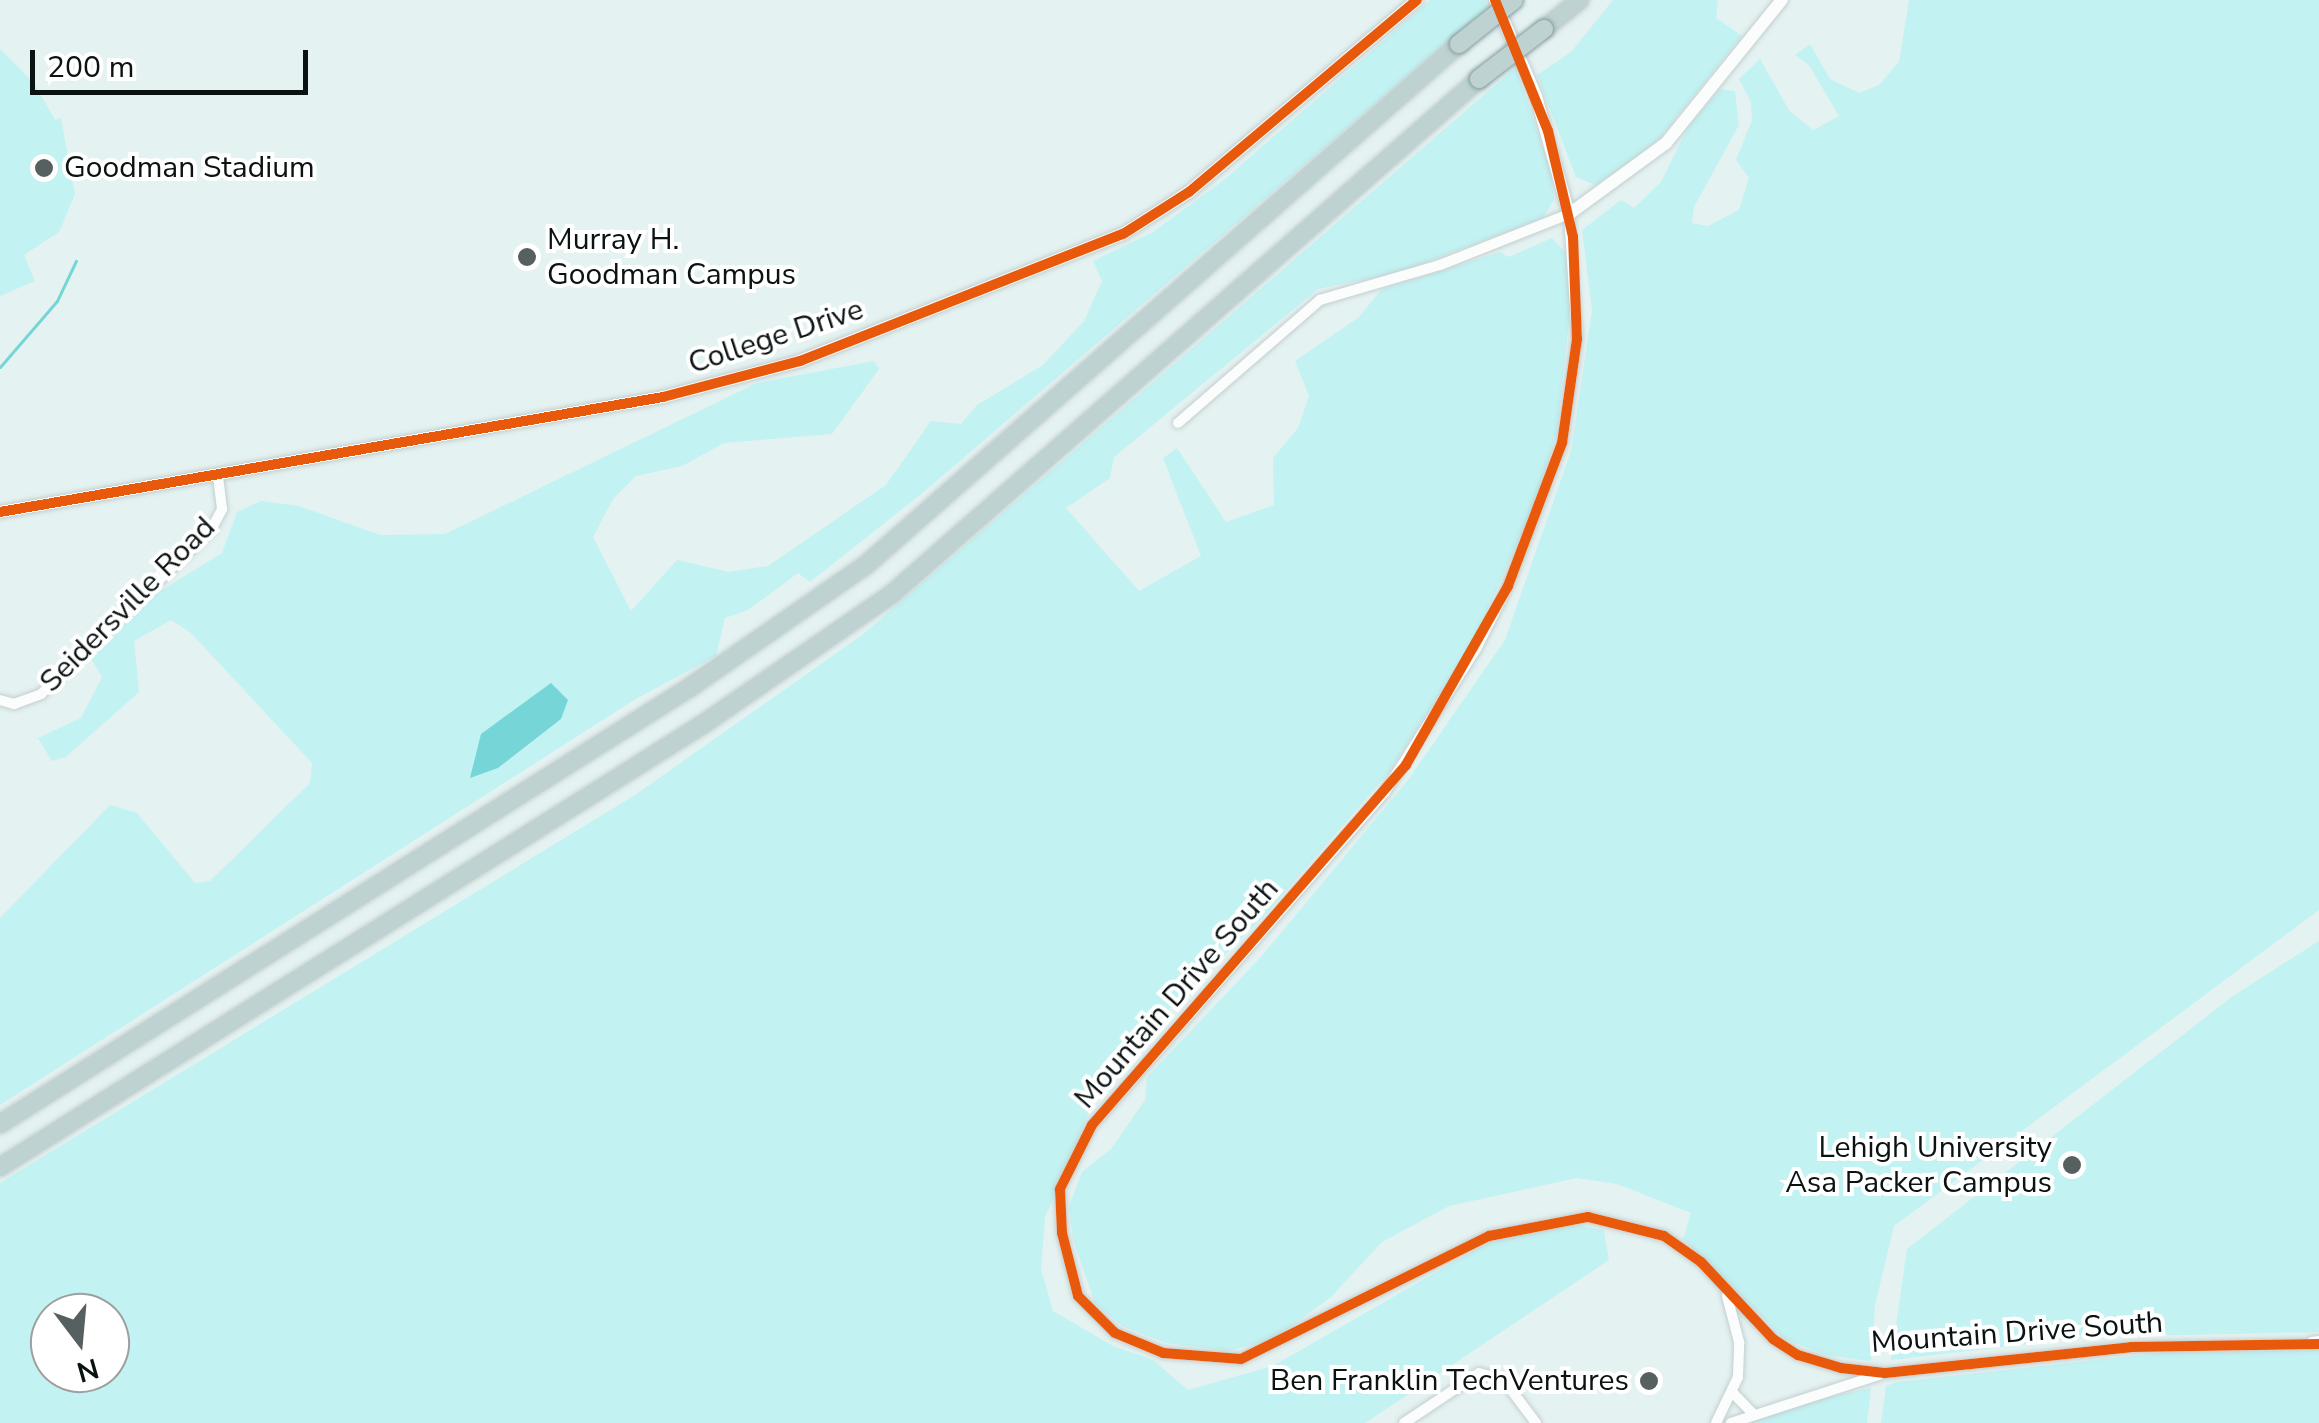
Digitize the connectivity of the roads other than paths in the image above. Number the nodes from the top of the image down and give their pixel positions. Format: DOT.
graph roads {
  1 [pos="1417,0"];
  2 [pos="1496,0"];
  3 [pos="1514,0"];
  4 [pos="1580,0"];
  5 [pos="1782,0"];
  6 [pos="1569,214"];
  7 [pos="1178,423"];
  8 [pos="218,476"];
  9 [pos="0,512"];
  10 [pos="0,700"];
  11 [pos="0,1124"];
  12 [pos="0,1167"];
  13 [pos="1726,1292"];
  14 [pos="2317,1343"];
  15 [pos="1885,1373"];
  16 [pos="1733,1393"];
  17 [pos="1752,1413"];
  18 [pos="1404,1423"];
  19 [pos="1536,1423"];
  20 [pos="1716,1423"];
  21 [pos="1731,1423"];
  1 -- 8 [label="street, College Drive"];
  2 -- 6 [label="street, Mountain Drive South"];
  3 -- 11 [label="highway, bridge"];
  4 -- 12 [label="highway, bridge"];
  5 -- 6 [label="street"];
  6 -- 7 [label="street"];
  6 -- 13 [label="street, Mountain Drive South"];
  8 -- 9 [label="street, College Drive"];
  8 -- 10 [label="street, Seidersville Road"];
  13 -- 15 [label="street, Mountain Drive South"];
  13 -- 16 [label="street"];
  14 -- 15 [label="street, Mountain Drive South"];
  15 -- 17 [label="street"];
  16 -- 17 [label="street"];
  16 -- 20 [label="street"];
  17 -- 21 [label="street"];
  18 -- 19 [label="street"];
}
